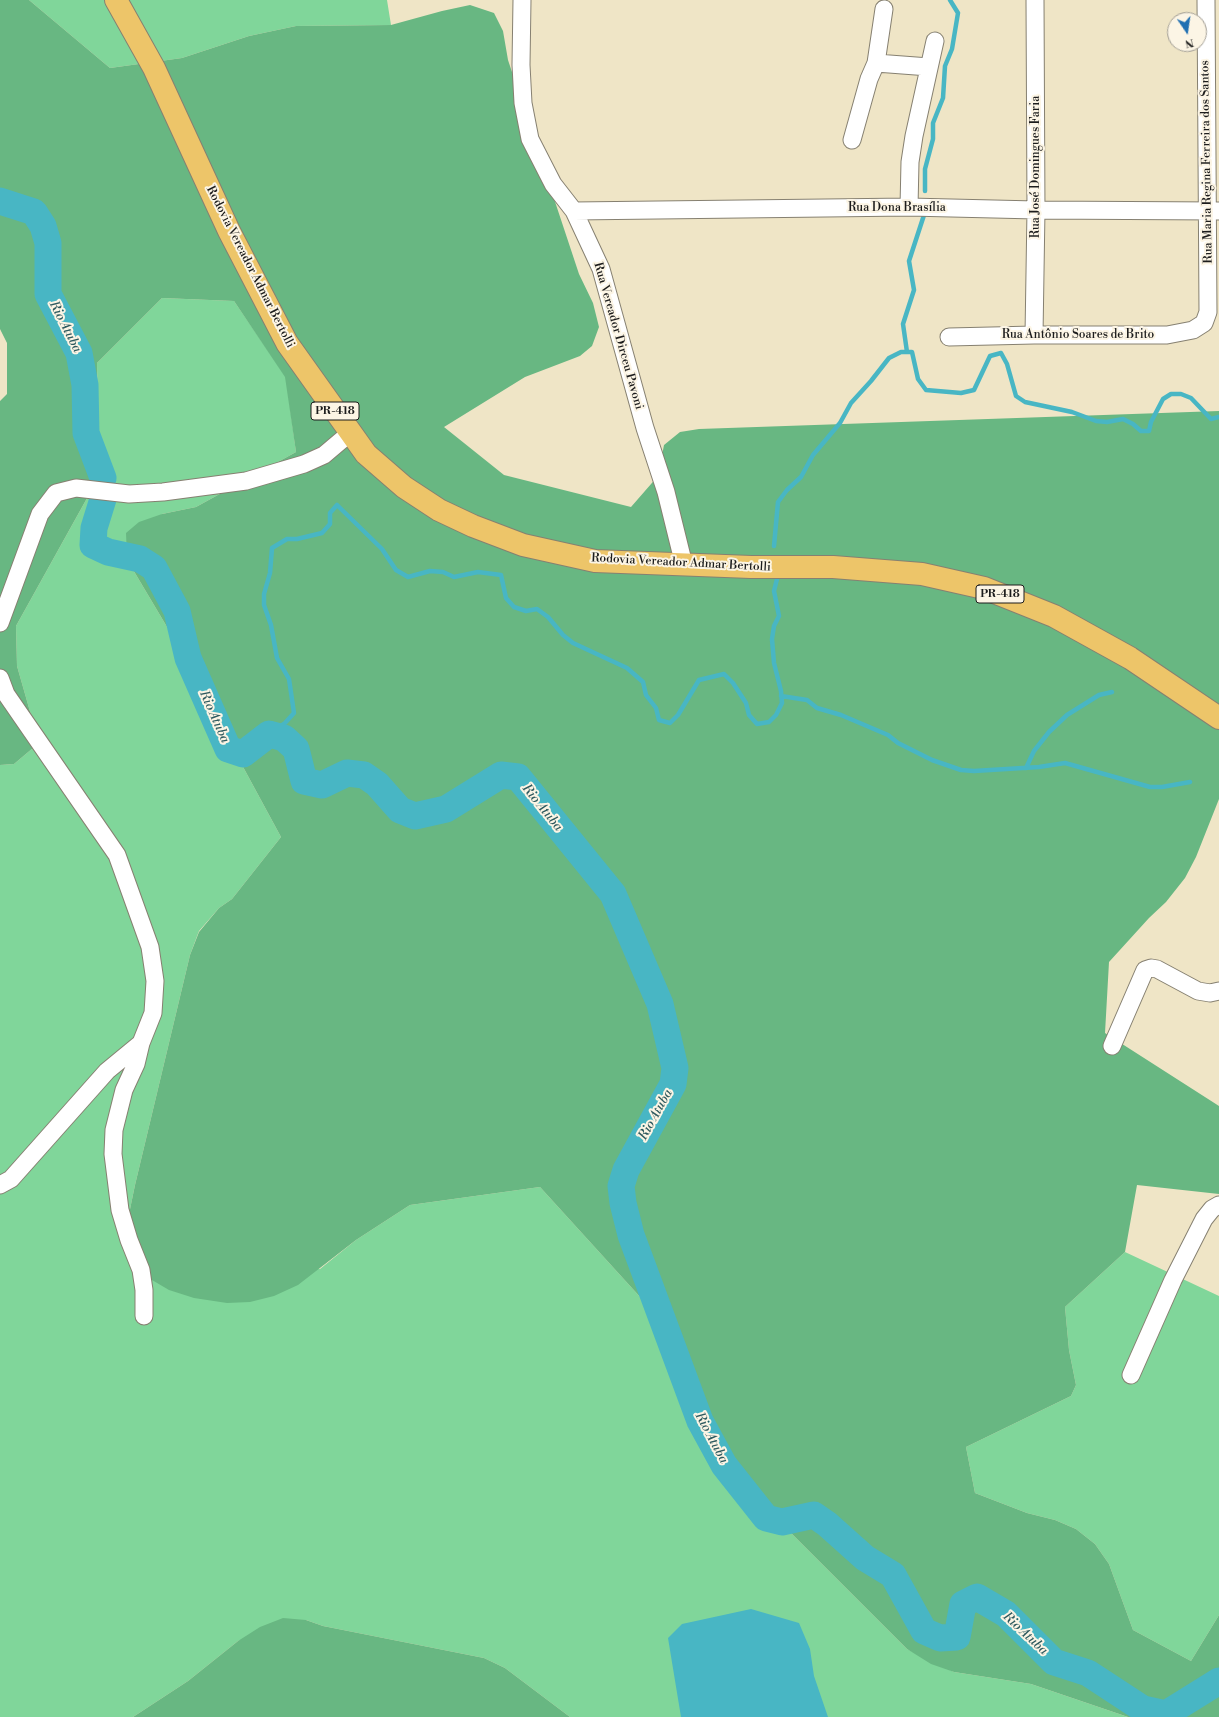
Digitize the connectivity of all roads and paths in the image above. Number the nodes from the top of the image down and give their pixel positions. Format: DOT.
graph roads {
  1 [pos="116,0"];
  2 [pos="522,0"];
  3 [pos="1035,0"];
  4 [pos="1206,0"];
  5 [pos="884,9"];
  6 [pos="935,41"];
  7 [pos="876,63"];
  8 [pos="929,67"];
  9 [pos="852,140"];
  10 [pos="909,207"];
  11 [pos="1036,210"];
  12 [pos="574,211"];
  13 [pos="1213,211"];
  14 [pos="1204,323"];
  15 [pos="1034,334"];
  16 [pos="949,337"];
  17 [pos="350,433"];
  18 [pos="684,565"];
  19 [pos="0,623"];
  20 [pos="0,678"];
  21 [pos="1219,718"];
  22 [pos="1219,991"];
  23 [pos="141,1043"];
  24 [pos="1112,1046"];
  25 [pos="0,1185"];
  26 [pos="1219,1205"];
  27 [pos="144,1316"];
  28 [pos="1131,1375"];
  1 -- 17 [label="highway, Rodovia Vereador Admar Bertolli / PR-418"];
  2 -- 12 [label="street, Rua Vereador Dirceu Pavoni"];
  3 -- 11 [label="street, Rua José Domingues Faria"];
  4 -- 13 [label="street, Rua Maria Regina Ferreira dos Santos"];
  5 -- 7 [label="street"];
  6 -- 8 [label="street"];
  7 -- 8 [label="street"];
  7 -- 9 [label="street"];
  8 -- 10 [label="street"];
  10 -- 11 [label="street, Rua Dona Brasília"];
  10 -- 12 [label="street, Rua Dona Brasília"];
  11 -- 13 [label="street, Rua Dona Brasília"];
  11 -- 15 [label="street, Rua José Domingues Faria"];
  12 -- 18 [label="street, Rua Vereador Dirceu Pavoni"];
  13 -- 14 [label="street, Rua Maria Regina Ferreira dos Santos"];
  14 -- 15 [label="street, Rua Antônio Soares de Brito"];
  15 -- 16 [label="street, Rua Antônio Soares de Brito"];
  17 -- 18 [label="highway, Rodovia Vereador Admar Bertolli / PR-418"];
  17 -- 19 [label="street"];
  18 -- 21 [label="highway, Rodovia Vereador Admar Bertolli / PR-418"];
  20 -- 23 [label="street"];
  22 -- 24 [label="street"];
  23 -- 25 [label="street"];
  23 -- 27 [label="street"];
  26 -- 28 [label="street"];
}
